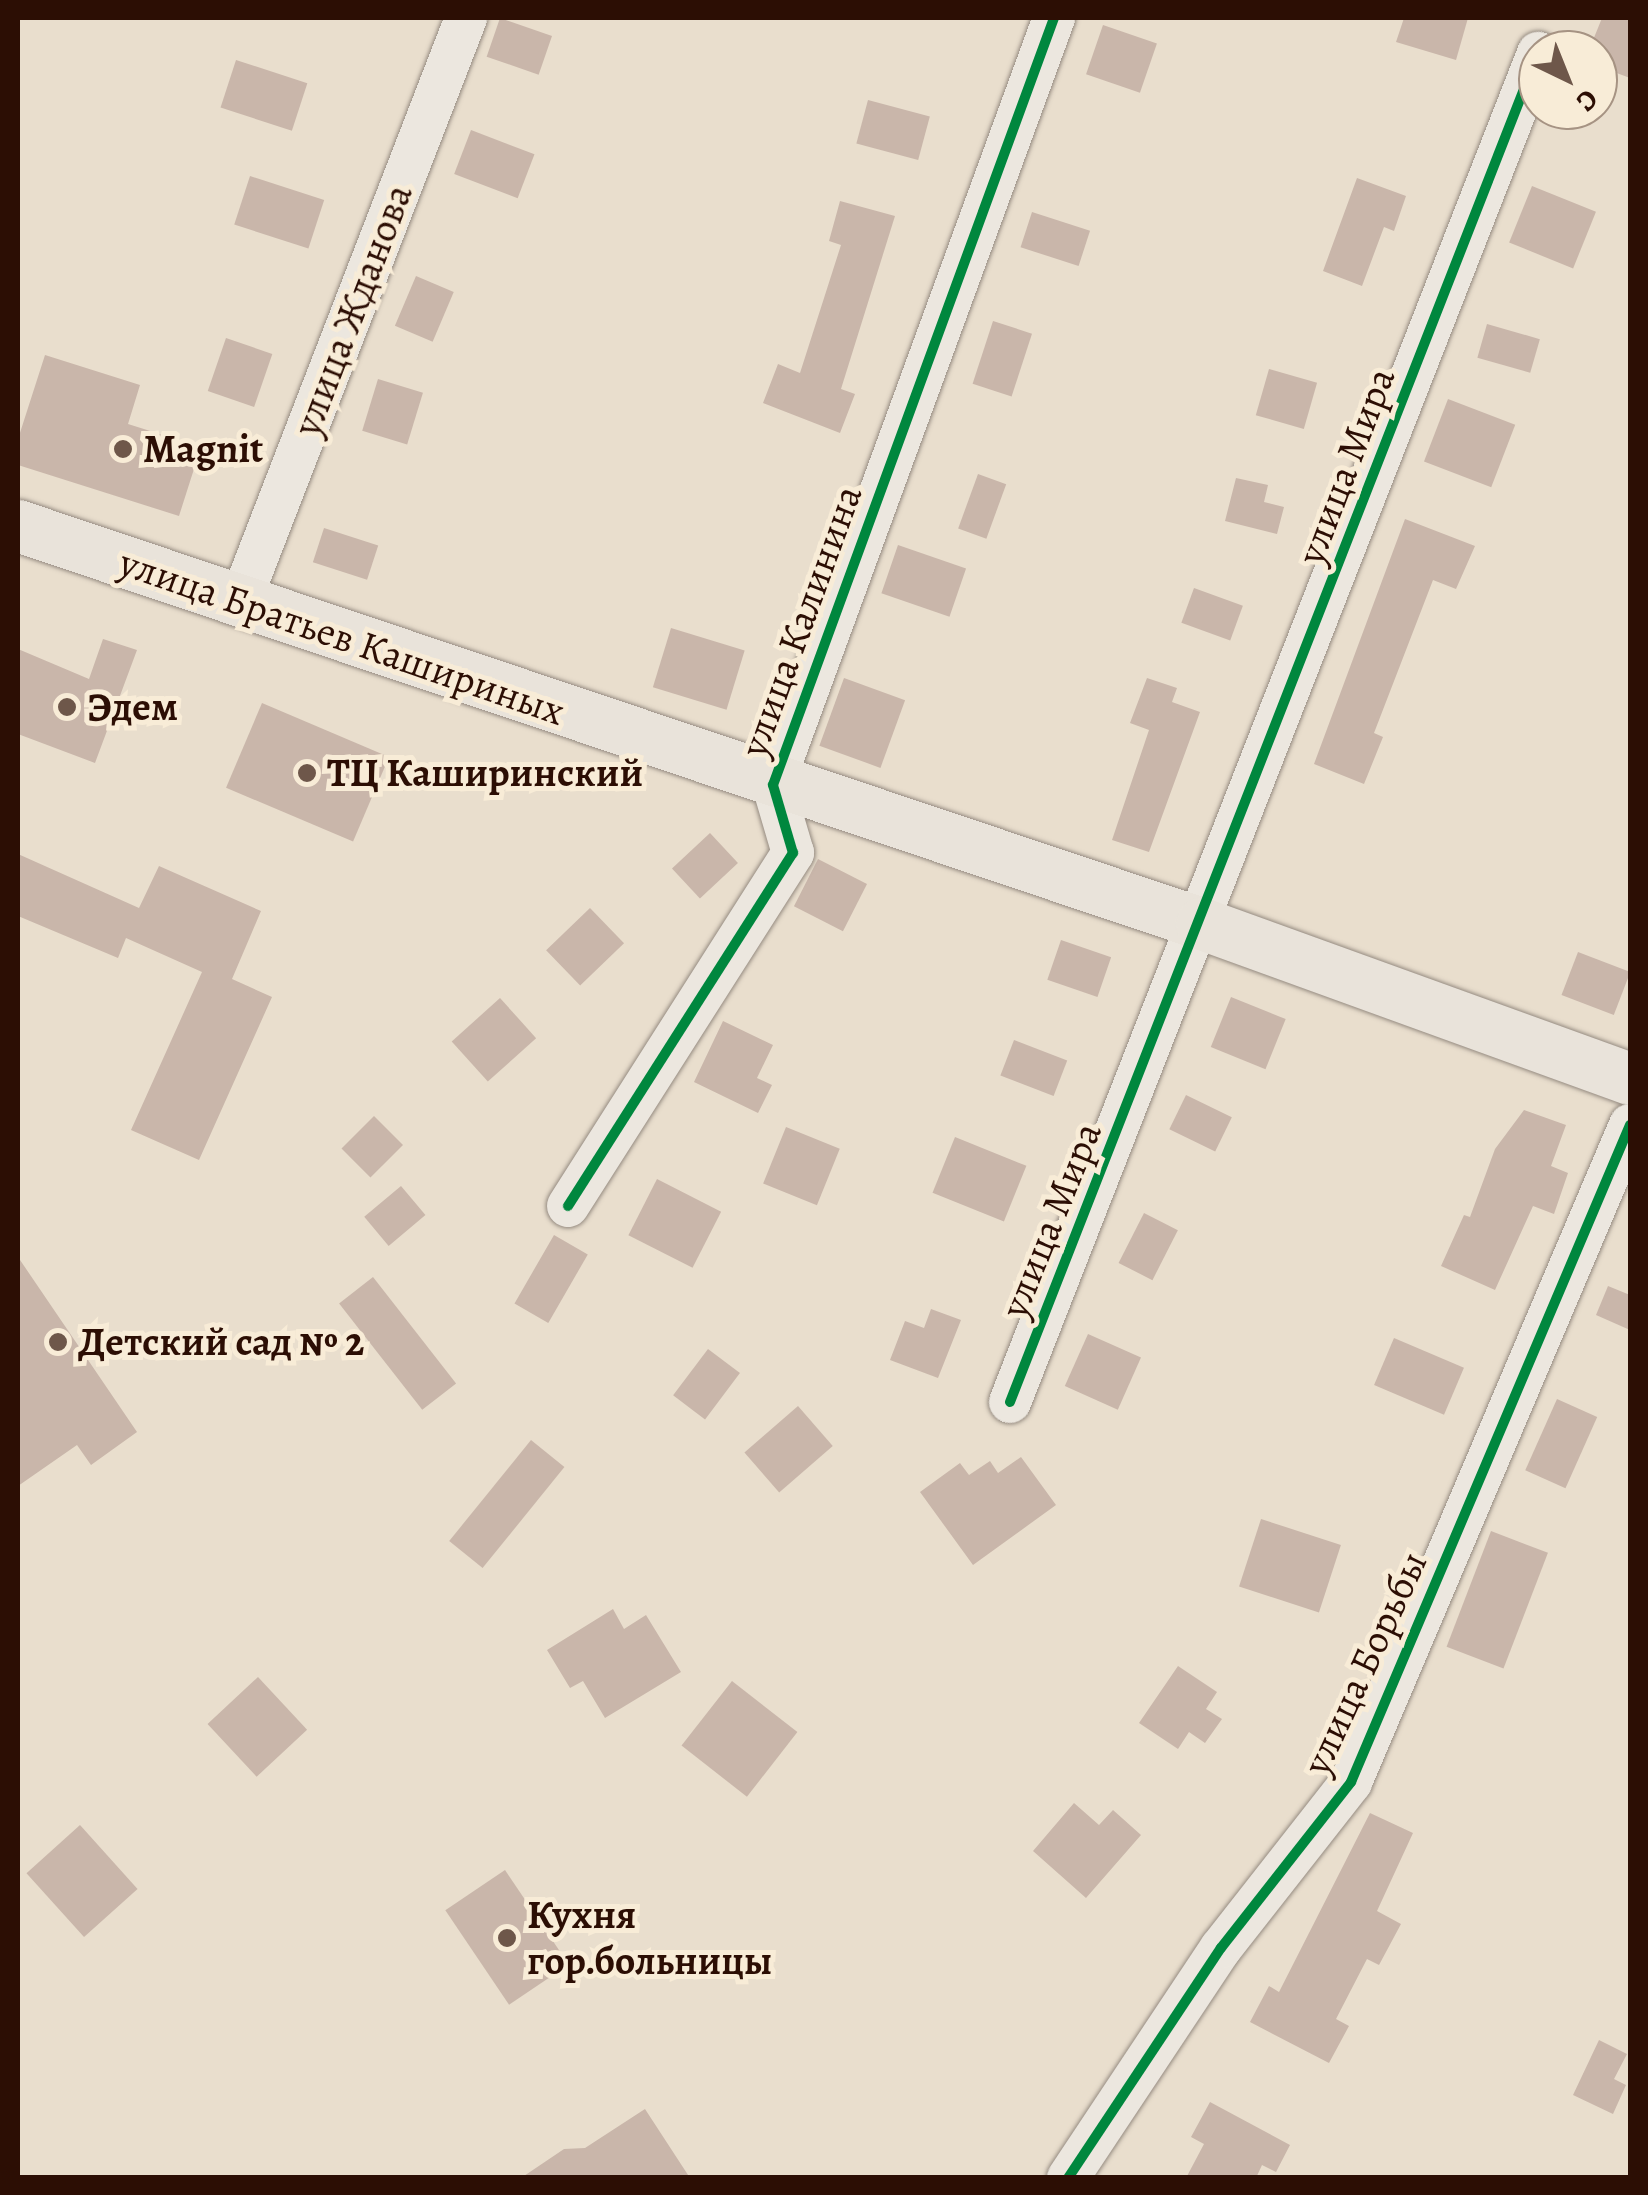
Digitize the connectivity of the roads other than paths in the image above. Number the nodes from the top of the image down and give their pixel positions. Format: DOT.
graph roads {
  1 [pos="466,18"];
  2 [pos="1054,18"];
  3 [pos="1518,105"];
  4 [pos="18,526"];
  5 [pos="240,602"];
  6 [pos="773,785"];
  7 [pos="1202,924"];
  8 [pos="1630,1079"];
  9 [pos="1630,1125"];
  10 [pos="568,1206"];
  11 [pos="1010,1402"];
  12 [pos="1068,2178"];
  1 -- 5 [label="street, улица Жданова"];
  2 -- 6 [label="street, улица Калинина"];
  3 -- 7 [label="street, улица Мира"];
  4 -- 5 [label="main road, улица Братьев Кашириных"];
  5 -- 6 [label="main road, улица Братьев Кашириных"];
  6 -- 7 [label="main road, улица Братьев Кашириных"];
  6 -- 10 [label="street, улица Калинина"];
  7 -- 8 [label="main road, улица Братьев Кашириных"];
  7 -- 11 [label="street, улица Мира"];
  9 -- 12 [label="street, улица Борьбы"];
}
